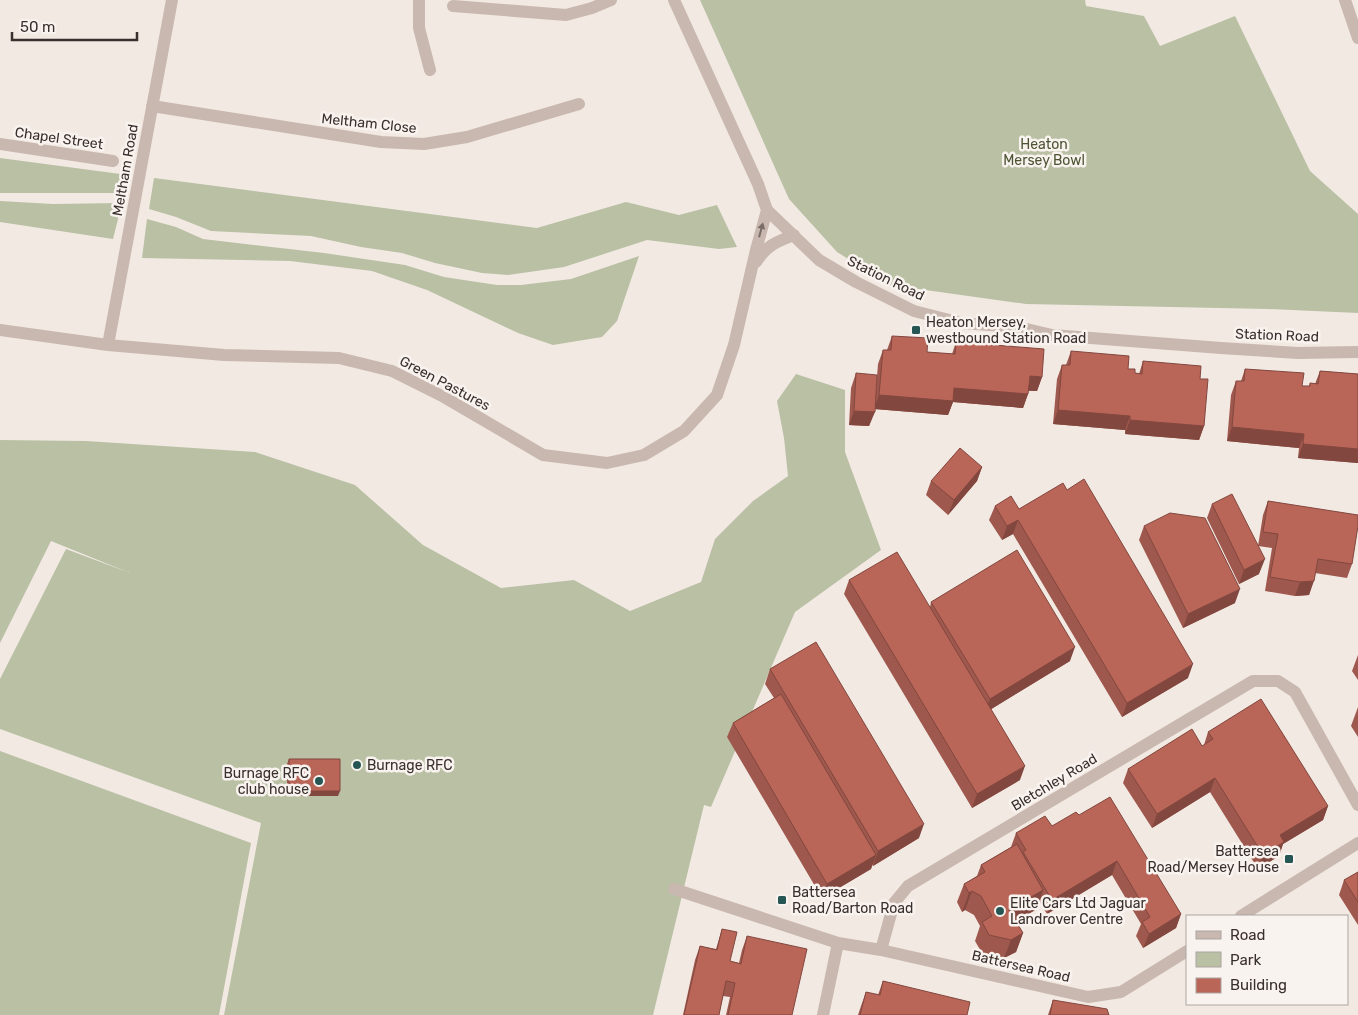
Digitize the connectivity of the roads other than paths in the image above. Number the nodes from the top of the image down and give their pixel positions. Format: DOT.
graph roads {
  1 [pos="172,0"];
  2 [pos="419,0"];
  3 [pos="611,0"];
  4 [pos="1344,0"];
  5 [pos="676,1"];
  6 [pos="453,6"];
  7 [pos="1358,38"];
  8 [pos="430,70"];
  9 [pos="579,104"];
  10 [pos="152,106"];
  11 [pos="0,144"];
  12 [pos="114,161"];
  13 [pos="767,210"];
  14 [pos="794,235"];
  15 [pos="751,270"];
  16 [pos="0,330"];
  17 [pos="108,346"];
  18 [pos="1358,352"];
  19 [pos="1358,805"];
  20 [pos="1358,843"];
  21 [pos="674,889"];
  22 [pos="1244,915"];
  23 [pos="838,943"];
  24 [pos="881,950"];
  25 [pos="1186,952"];
  26 [pos="823,1015"];
  1 -- 10 [label="street, Meltham Road"];
  2 -- 8 [label="street"];
  3 -- 6 [label="street"];
  4 -- 7 [label="street"];
  5 -- 13 [label="street, Station Road"];
  9 -- 10 [label="street, Meltham Close"];
  10 -- 17 [label="street, Meltham Road"];
  11 -- 12 [label="street, Chapel Street"];
  13 -- 14 [label="street, Station Road"];
  15 -- 13 [label="street, Green Pastures, one-way"];
  14 -- 15 [label="street, Green Pastures"];
  14 -- 18 [label="street, Station Road"];
  15 -- 17 [label="street, Green Pastures"];
  16 -- 17 [label="street, Green Pastures"];
  19 -- 24 [label="street, Bletchley Road"];
  20 -- 22 [label="street"];
  21 -- 23 [label="street"];
  23 -- 24 [label="street, Battersea Road"];
  23 -- 26 [label="street"];
  24 -- 25 [label="street, Battersea Road"];
}
